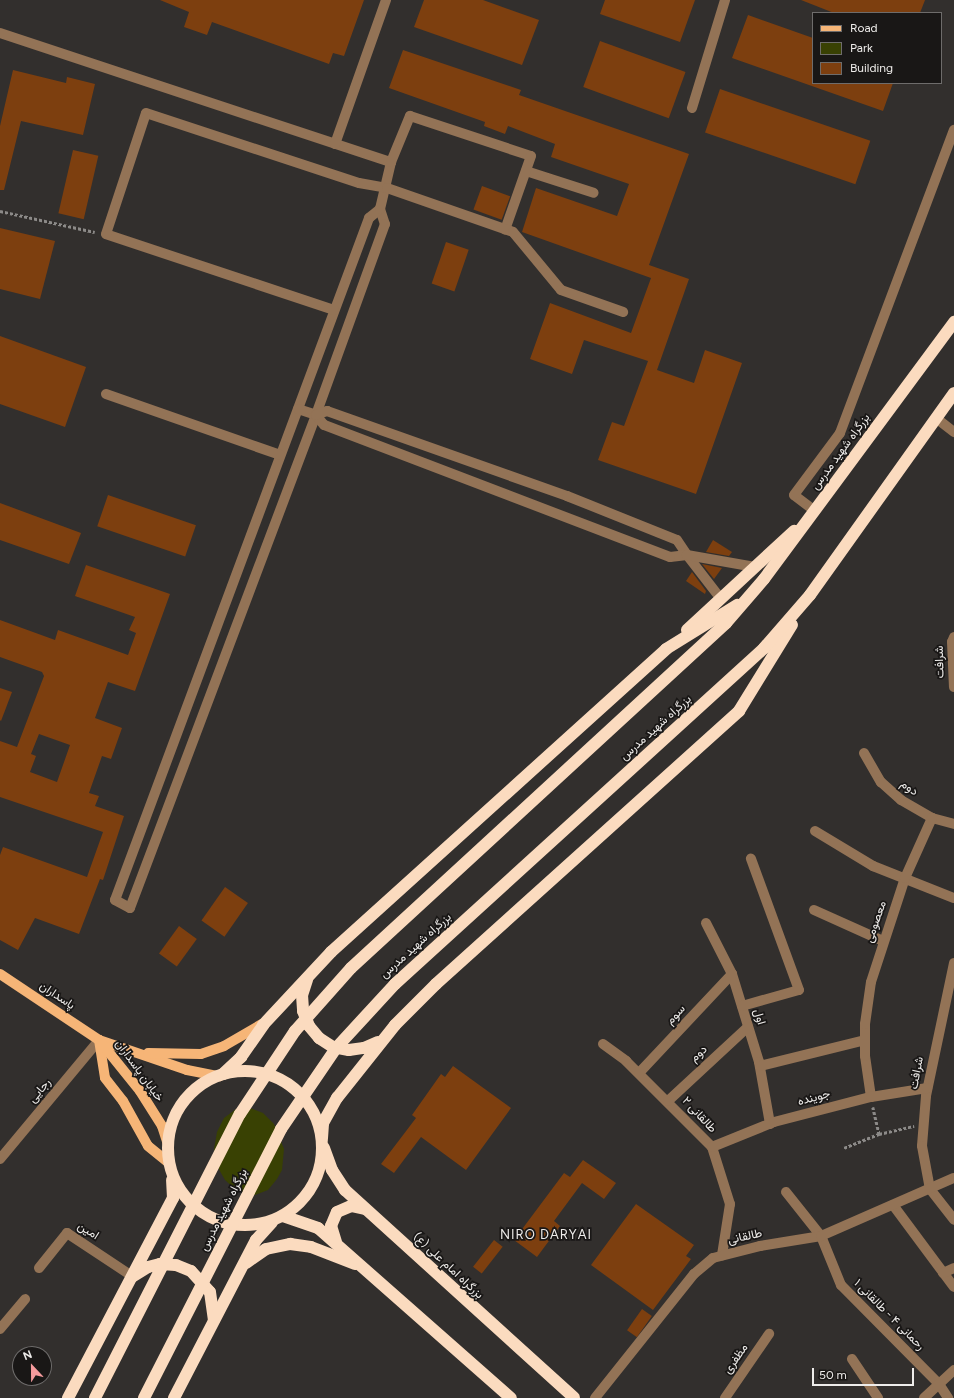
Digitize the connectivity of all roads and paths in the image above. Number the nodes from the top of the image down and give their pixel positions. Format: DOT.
graph roads {
  1 [pos="386,0"];
  2 [pos="725,0"];
  3 [pos="0,33"];
  4 [pos="692,108"];
  5 [pos="954,130"];
  6 [pos="335,144"];
  7 [pos="391,162"];
  8 [pos="526,171"];
  9 [pos="387,188"];
  10 [pos="594,193"];
  11 [pos="380,209"];
  12 [pos="0,211"];
  13 [pos="505,230"];
  14 [pos="106,234"];
  15 [pos="334,310"];
  16 [pos="623,312"];
  17 [pos="954,322"];
  18 [pos="954,393"];
  19 [pos="106,394"];
  20 [pos="298,409"];
  21 [pos="316,415"];
  22 [pos="936,418"];
  23 [pos="954,432"];
  24 [pos="280,455"];
  25 [pos="567,496"];
  26 [pos="815,511"];
  27 [pos="562,514"];
  28 [pos="687,555"];
  29 [pos="755,566"];
  30 [pos="810,595"];
  31 [pos="750,597"];
  32 [pos="721,598"];
  33 [pos="953,641"];
  34 [pos="666,649"];
  35 [pos="954,687"];
  36 [pos="864,753"];
  37 [pos="932,818"];
  38 [pos="954,824"];
  39 [pos="814,831"];
  40 [pos="751,859"];
  41 [pos="905,878"];
  42 [pos="954,898"];
  43 [pos="814,910"];
  44 [pos="706,923"];
  45 [pos="883,941"];
  46 [pos="954,963"];
  47 [pos="311,973"];
  48 [pos="0,974"];
  49 [pos="732,974"];
  50 [pos="952,983"];
  51 [pos="742,1006"];
  52 [pos="267,1021"];
  53 [pos="748,1027"];
  54 [pos="384,1037"];
  55 [pos="99,1040"];
  56 [pos="865,1040"];
  57 [pos="603,1044"];
  58 [pos="134,1052"];
  59 [pos="760,1066"];
  60 [pos="639,1073"];
  61 [pos="221,1075"];
  62 [pos="928,1088"];
  63 [pos="871,1097"];
  64 [pos="668,1101"];
  65 [pos="770,1124"];
  66 [pos="924,1124"];
  67 [pos="879,1134"];
  68 [pos="322,1140"];
  69 [pos="168,1145"];
  70 [pos="712,1147"];
  71 [pos="844,1148"];
  72 [pos="0,1159"];
  73 [pos="169,1165"];
  74 [pos="954,1178"];
  75 [pos="930,1189"];
  76 [pos="786,1192"];
  77 [pos="893,1205"];
  78 [pos="366,1210"];
  79 [pos="281,1216"];
  80 [pos="954,1220"];
  81 [pos="821,1236"];
  82 [pos="337,1244"];
  83 [pos="722,1256"];
  84 [pos="242,1267"];
  85 [pos="363,1267"];
  86 [pos="39,1268"];
  87 [pos="954,1268"];
  88 [pos="943,1273"];
  89 [pos="131,1277"];
  90 [pos="954,1287"];
  91 [pos="25,1299"];
  92 [pos="2,1323"];
  93 [pos="213,1323"];
  94 [pos="769,1334"];
  95 [pos="852,1359"];
  96 [pos="954,1370"];
  97 [pos="939,1384"];
  98 [pos="68,1398"];
  99 [pos="95,1398"];
  100 [pos="144,1398"];
  101 [pos="174,1398"];
  102 [pos="511,1398"];
  103 [pos="574,1398"];
  104 [pos="595,1398"];
  105 [pos="725,1398"];
  106 [pos="878,1398"];
  107 [pos="924,1398"];
  108 [pos="948,1398"];
  1 -- 6 [label="street"];
  2 -- 4 [label="street"];
  3 -- 6 [label="street"];
  5 -- 26 [label="street"];
  6 -- 7 [label="street"];
  7 -- 8 [label="street"];
  7 -- 9 [label="street"];
  8 -- 10 [label="street"];
  8 -- 13 [label="street"];
  9 -- 11 [label="street"];
  9 -- 13 [label="street"];
  9 -- 14 [label="street"];
  11 -- 15 [label="street"];
  11 -- 21 [label="street"];
  12 -- 14 [label="path"];
  13 -- 16 [label="street"];
  14 -- 15 [label="street"];
  15 -- 20 [label="street"];
  17 -- 26 [label="highway, بزرگراه شهید مدرس"];
  18 -- 22 [label="highway, بزرگراه شهید مدرس"];
  19 -- 24 [label="street"];
  20 -- 21 [label="street"];
  20 -- 24 [label="street"];
  21 -- 24 [label="street"];
  21 -- 25 [label="street"];
  21 -- 27 [label="street"];
  22 -- 23 [label="street"];
  22 -- 30 [label="highway, بزرگراه شهید مدرس"];
  25 -- 27 [label="street"];
  25 -- 28 [label="street"];
  26 -- 29 [label="highway"];
  26 -- 31 [label="highway, بزرگراه شهید مدرس"];
  27 -- 28 [label="street"];
  28 -- 29 [label="street"];
  28 -- 32 [label="street"];
  29 -- 32 [label="highway"];
  30 -- 54 [label="highway, بزرگراه شهید مدرس"];
  30 -- 100 [label="highway, بزرگراه شهید مدرس"];
  31 -- 34 [label="highway, بزرگراه شهید مدرس"];
  31 -- 99 [label="highway, بزرگراه شهید مدرس"];
  32 -- 34 [label="highway"];
  33 -- 35 [label="street, شرافت"];
  34 -- 47 [label="highway, بزرگراه شهید مدرس"];
  36 -- 37 [label="street, دوم"];
  37 -- 38 [label="street, دوم"];
  37 -- 41 [label="street, معصومی"];
  39 -- 41 [label="street"];
  40 -- 51 [label="street"];
  41 -- 42 [label="street"];
  41 -- 45 [label="street, معصومی"];
  43 -- 45 [label="street"];
  44 -- 49 [label="street, اول"];
  45 -- 56 [label="street, معصومی"];
  46 -- 50 [label="street, شرافت"];
  47 -- 52 [label="highway, بزرگراه شهید مدرس"];
  47 -- 54 [label="highway"];
  48 -- 55 [label="main road, پاسداران"];
  49 -- 51 [label="street, اول"];
  49 -- 60 [label="street, سوم"];
  50 -- 62 [label="street, شرافت"];
  51 -- 53 [label="street, اول"];
  52 -- 58 [label="main road"];
  52 -- 61 [label="highway, بزرگراه شهید مدرس"];
  53 -- 59 [label="street, اول"];
  53 -- 64 [label="street, دوم"];
  54 -- 68 [label="highway, بزرگراه شهید مدرس"];
  55 -- 58 [label="main road, خیابان پاسداران"];
  55 -- 69 [label="main road, خیابان پاسداران"];
  55 -- 72 [label="street, رجایی"];
  55 -- 73 [label="main road"];
  56 -- 59 [label="street"];
  56 -- 63 [label="street, معصومی"];
  57 -- 60 [label="street, طالقانی ۲"];
  58 -- 61 [label="main road, خیابان پاسداران"];
  59 -- 65 [label="street, اول"];
  60 -- 64 [label="street, طالقانی ۲"];
  61 -- 68 [label="highway, بزرگراه امام علی (ع)"];
  61 -- 69 [label="highway"];
  62 -- 63 [label="street, جوینده"];
  62 -- 66 [label="street, شرافت"];
  63 -- 65 [label="street, جوینده"];
  63 -- 67 [label="path"];
  64 -- 70 [label="street, طالقانی ۲"];
  65 -- 70 [label="street, جوینده"];
  66 -- 67 [label="path"];
  66 -- 75 [label="street, شرافت"];
  67 -- 71 [label="path"];
  68 -- 78 [label="highway, بزرگراه امام علی (ع)"];
  68 -- 79 [label="highway, بزرگراه شهید مدرس"];
  69 -- 73 [label="highway"];
  70 -- 83 [label="street, طالقانی ۲"];
  73 -- 79 [label="highway"];
  73 -- 89 [label="highway"];
  74 -- 75 [label="street, طالقانی"];
  75 -- 77 [label="street, طالقانی"];
  75 -- 80 [label="street"];
  76 -- 81 [label="street"];
  77 -- 81 [label="street, طالقانی"];
  77 -- 88 [label="street"];
  78 -- 82 [label="highway"];
  78 -- 103 [label="highway, بزرگراه امام علی (ع)"];
  79 -- 82 [label="highway"];
  79 -- 84 [label="highway"];
  81 -- 83 [label="street, طالقانی"];
  81 -- 97 [label="street, رحمانی ۴ - طالقانی ۱"];
  82 -- 85 [label="highway"];
  83 -- 104 [label="street, طالقانی"];
  84 -- 85 [label="highway"];
  84 -- 93 [label="highway"];
  85 -- 102 [label="highway"];
  86 -- 89 [label="street, امین"];
  87 -- 88 [label="street"];
  88 -- 90 [label="street"];
  89 -- 93 [label="highway"];
  89 -- 98 [label="highway"];
  91 -- 92 [label="street"];
  93 -- 101 [label="highway"];
  94 -- 105 [label="street, مظفری"];
  95 -- 106 [label="street"];
  96 -- 97 [label="street"];
  97 -- 107 [label="street"];
  97 -- 108 [label="street, رحمانی ۴ - طالقانی ۱"];
}
